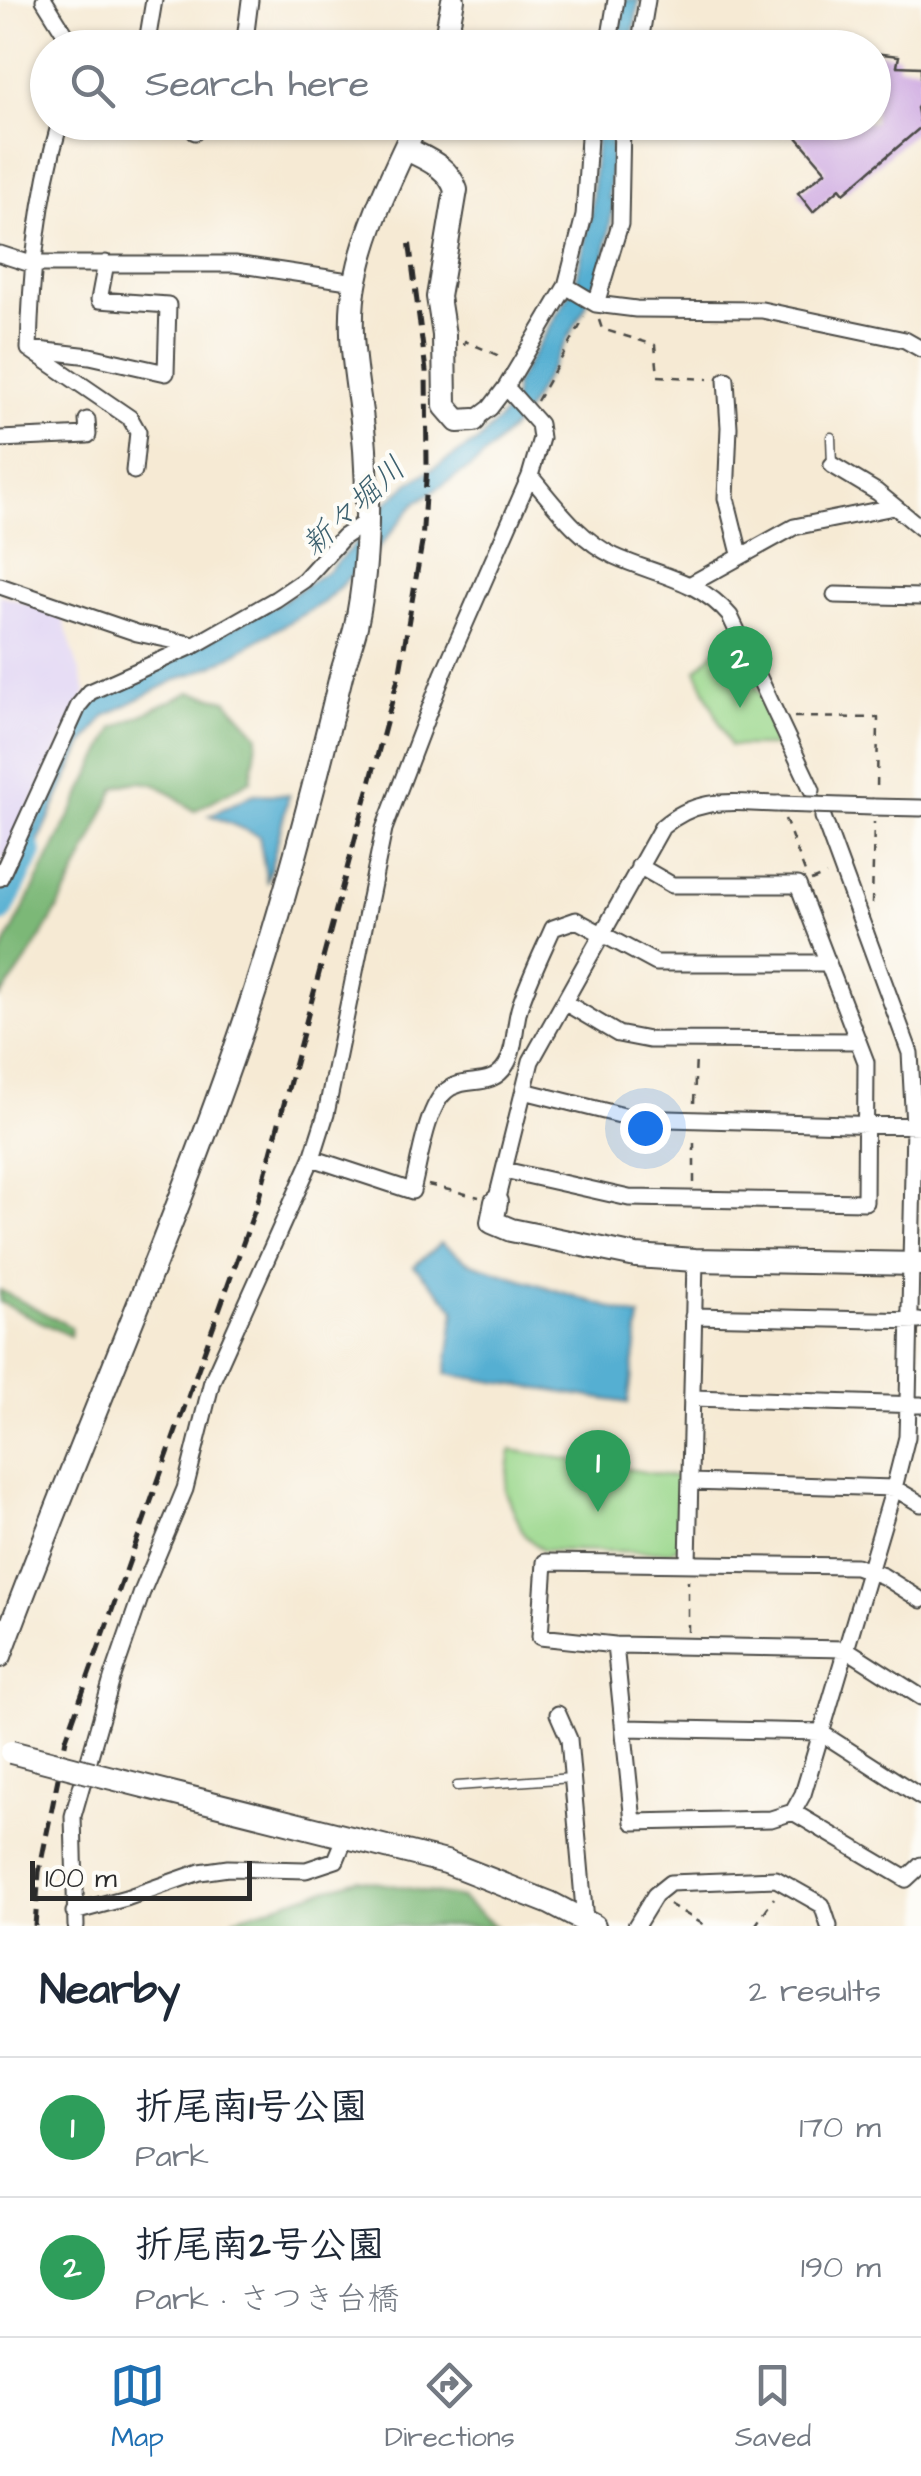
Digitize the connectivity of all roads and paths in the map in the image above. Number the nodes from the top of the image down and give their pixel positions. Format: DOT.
graph roads {
  1 [pos="44,0"];
  2 [pos="154,0"];
  3 [pos="250,0"];
  4 [pos="453,0"];
  5 [pos="616,0"];
  6 [pos="648,0"];
  7 [pos="63,30"];
  8 [pos="149,30"];
  9 [pos="246,30"];
  10 [pos="447,30"];
  11 [pos="611,30"];
  12 [pos="642,30"];
  13 [pos="55,140"];
  14 [pos="409,140"];
  15 [pos="589,140"];
  16 [pos="622,140"];
  17 [pos="405,148"];
  18 [pos="0,254"];
  19 [pos="106,263"];
  20 [pos="31,264"];
  21 [pos="355,282"];
  22 [pos="566,286"];
  23 [pos="596,304"];
  24 [pos="29,349"];
  25 [pos="921,349"];
  26 [pos="462,355"];
  27 [pos="518,367"];
  28 [pos="726,380"];
  29 [pos="509,390"];
  30 [pos="528,413"];
  31 [pos="87,420"];
  32 [pos="474,420"];
  33 [pos="831,437"];
  34 [pos="0,439"];
  35 [pos="832,466"];
  36 [pos="134,472"];
  37 [pos="530,476"];
  38 [pos="894,506"];
  39 [pos="366,521"];
  40 [pos="921,528"];
  41 [pos="740,554"];
  42 [pos="691,584"];
  43 [pos="0,586"];
  44 [pos="835,594"];
  45 [pos="921,597"];
  46 [pos="196,645"];
  47 [pos="787,716"];
  48 [pos="812,790"];
  49 [pos="874,806"];
  50 [pos="921,808"];
  51 [pos="781,809"];
  52 [pos="823,817"];
  53 [pos="639,866"];
  54 [pos="842,869"];
  55 [pos="0,878"];
  56 [pos="872,906"];
  57 [pos="600,934"];
  58 [pos="828,963"];
  59 [pos="564,1002"];
  60 [pos="696,1040"];
  61 [pos="858,1041"];
  62 [pos="524,1091"];
  63 [pos="694,1120"];
  64 [pos="865,1124"];
  65 [pos="918,1126"];
  66 [pos="312,1158"];
  67 [pos="504,1170"];
  68 [pos="422,1184"];
  69 [pos="694,1199"];
  70 [pos="491,1201"];
  71 [pos="695,1260"];
  72 [pos="916,1264"];
  73 [pos="693,1316"];
  74 [pos="916,1320"];
  75 [pos="692,1398"];
  76 [pos="915,1403"];
  77 [pos="690,1482"];
  78 [pos="894,1488"];
  79 [pos="921,1504"];
  80 [pos="688,1564"];
  81 [pos="868,1570"];
  82 [pos="921,1600"];
  83 [pos="615,1645"];
  84 [pos="688,1646"];
  85 [pos="846,1648"];
  86 [pos="0,1656"];
  87 [pos="921,1696"];
  88 [pos="558,1714"];
  89 [pos="625,1728"];
  90 [pos="820,1732"];
  91 [pos="5,1750"];
  92 [pos="573,1778"];
  93 [pos="456,1786"];
  94 [pos="921,1797"];
  95 [pos="793,1812"];
  96 [pos="346,1836"];
  97 [pos="921,1864"];
  98 [pos="784,1882"];
  99 [pos="655,1895"];
  100 [pos="75,1919"];
  101 [pos="590,1924"];
  102 [pos="636,1926"];
  103 [pos="706,1926"];
  104 [pos="756,1926"];
  105 [pos="829,1926"];
  1 -- 7 [label="street"];
  2 -- 8 [label="street"];
  3 -- 9 [label="street"];
  4 -- 10 [label="street"];
  5 -- 11 [label="street"];
  6 -- 12 [label="street"];
  13 -- 20 [label="street"];
  14 -- 17 [label="street"];
  15 -- 22 [label="street"];
  16 -- 23 [label="street"];
  17 -- 21 [label="street"];
  17 -- 32 [label="street"];
  18 -- 20 [label="street"];
  19 -- 20 [label="street"];
  19 -- 21 [label="street"];
  19 -- 24 [label="street"];
  20 -- 24 [label="street"];
  21 -- 39 [label="street"];
  22 -- 23 [label="street"];
  22 -- 27 [label="street"];
  23 -- 25 [label="street"];
  23 -- 28 [label="path"];
  23 -- 30 [label="path"];
  24 -- 36 [label="street"];
  26 -- 27 [label="path"];
  27 -- 29 [label="street"];
  28 -- 41 [label="street"];
  29 -- 30 [label="street"];
  29 -- 32 [label="street"];
  30 -- 37 [label="street"];
  31 -- 34 [label="street"];
  33 -- 35 [label="lane"];
  35 -- 38 [label="street"];
  37 -- 42 [label="street"];
  37 -- 66 [label="street"];
  38 -- 40 [label="street"];
  38 -- 41 [label="street"];
  39 -- 46 [label="street"];
  39 -- 86 [label="street"];
  41 -- 42 [label="street"];
  42 -- 48 [label="street"];
  43 -- 46 [label="street"];
  44 -- 45 [label="street"];
  46 -- 55 [label="street"];
  47 -- 49 [label="path"];
  49 -- 50 [label="street"];
  49 -- 51 [label="street, bridge"];
  49 -- 56 [label="path"];
  51 -- 53 [label="street"];
  51 -- 54 [label="path"];
  52 -- 54 [label="street"];
  53 -- 57 [label="street"];
  53 -- 58 [label="street"];
  54 -- 65 [label="street"];
  57 -- 58 [label="street"];
  57 -- 59 [label="street"];
  57 -- 66 [label="street"];
  58 -- 61 [label="street"];
  59 -- 60 [label="street"];
  59 -- 62 [label="street"];
  60 -- 61 [label="street"];
  60 -- 63 [label="path"];
  61 -- 64 [label="street"];
  62 -- 63 [label="street"];
  62 -- 67 [label="street"];
  63 -- 64 [label="street"];
  63 -- 69 [label="path"];
  64 -- 65 [label="street"];
  64 -- 69 [label="street"];
  65 -- 72 [label="street"];
  66 -- 100 [label="street"];
  67 -- 69 [label="street"];
  67 -- 70 [label="street"];
  68 -- 70 [label="path"];
  70 -- 71 [label="street"];
  71 -- 72 [label="street"];
  71 -- 73 [label="street"];
  72 -- 74 [label="street"];
  73 -- 74 [label="street"];
  73 -- 75 [label="street"];
  74 -- 76 [label="street"];
  75 -- 76 [label="street"];
  75 -- 77 [label="street"];
  76 -- 78 [label="street"];
  77 -- 78 [label="street"];
  77 -- 80 [label="street"];
  78 -- 79 [label="street"];
  78 -- 81 [label="street"];
  80 -- 81 [label="street"];
  80 -- 83 [label="street"];
  80 -- 84 [label="path"];
  81 -- 82 [label="street"];
  81 -- 85 [label="street"];
  83 -- 84 [label="street"];
  83 -- 89 [label="street"];
  84 -- 85 [label="street"];
  85 -- 87 [label="street"];
  85 -- 90 [label="street"];
  88 -- 92 [label="street"];
  89 -- 90 [label="street"];
  89 -- 95 [label="street"];
  90 -- 94 [label="street"];
  90 -- 95 [label="street"];
  91 -- 96 [label="street, bridge"];
  92 -- 93 [label="lane"];
  92 -- 101 [label="street"];
  95 -- 97 [label="street"];
  96 -- 100 [label="street"];
  96 -- 101 [label="street"];
  98 -- 99 [label="street"];
  98 -- 104 [label="path"];
  98 -- 105 [label="street"];
  99 -- 102 [label="street"];
  99 -- 103 [label="path"];
}
